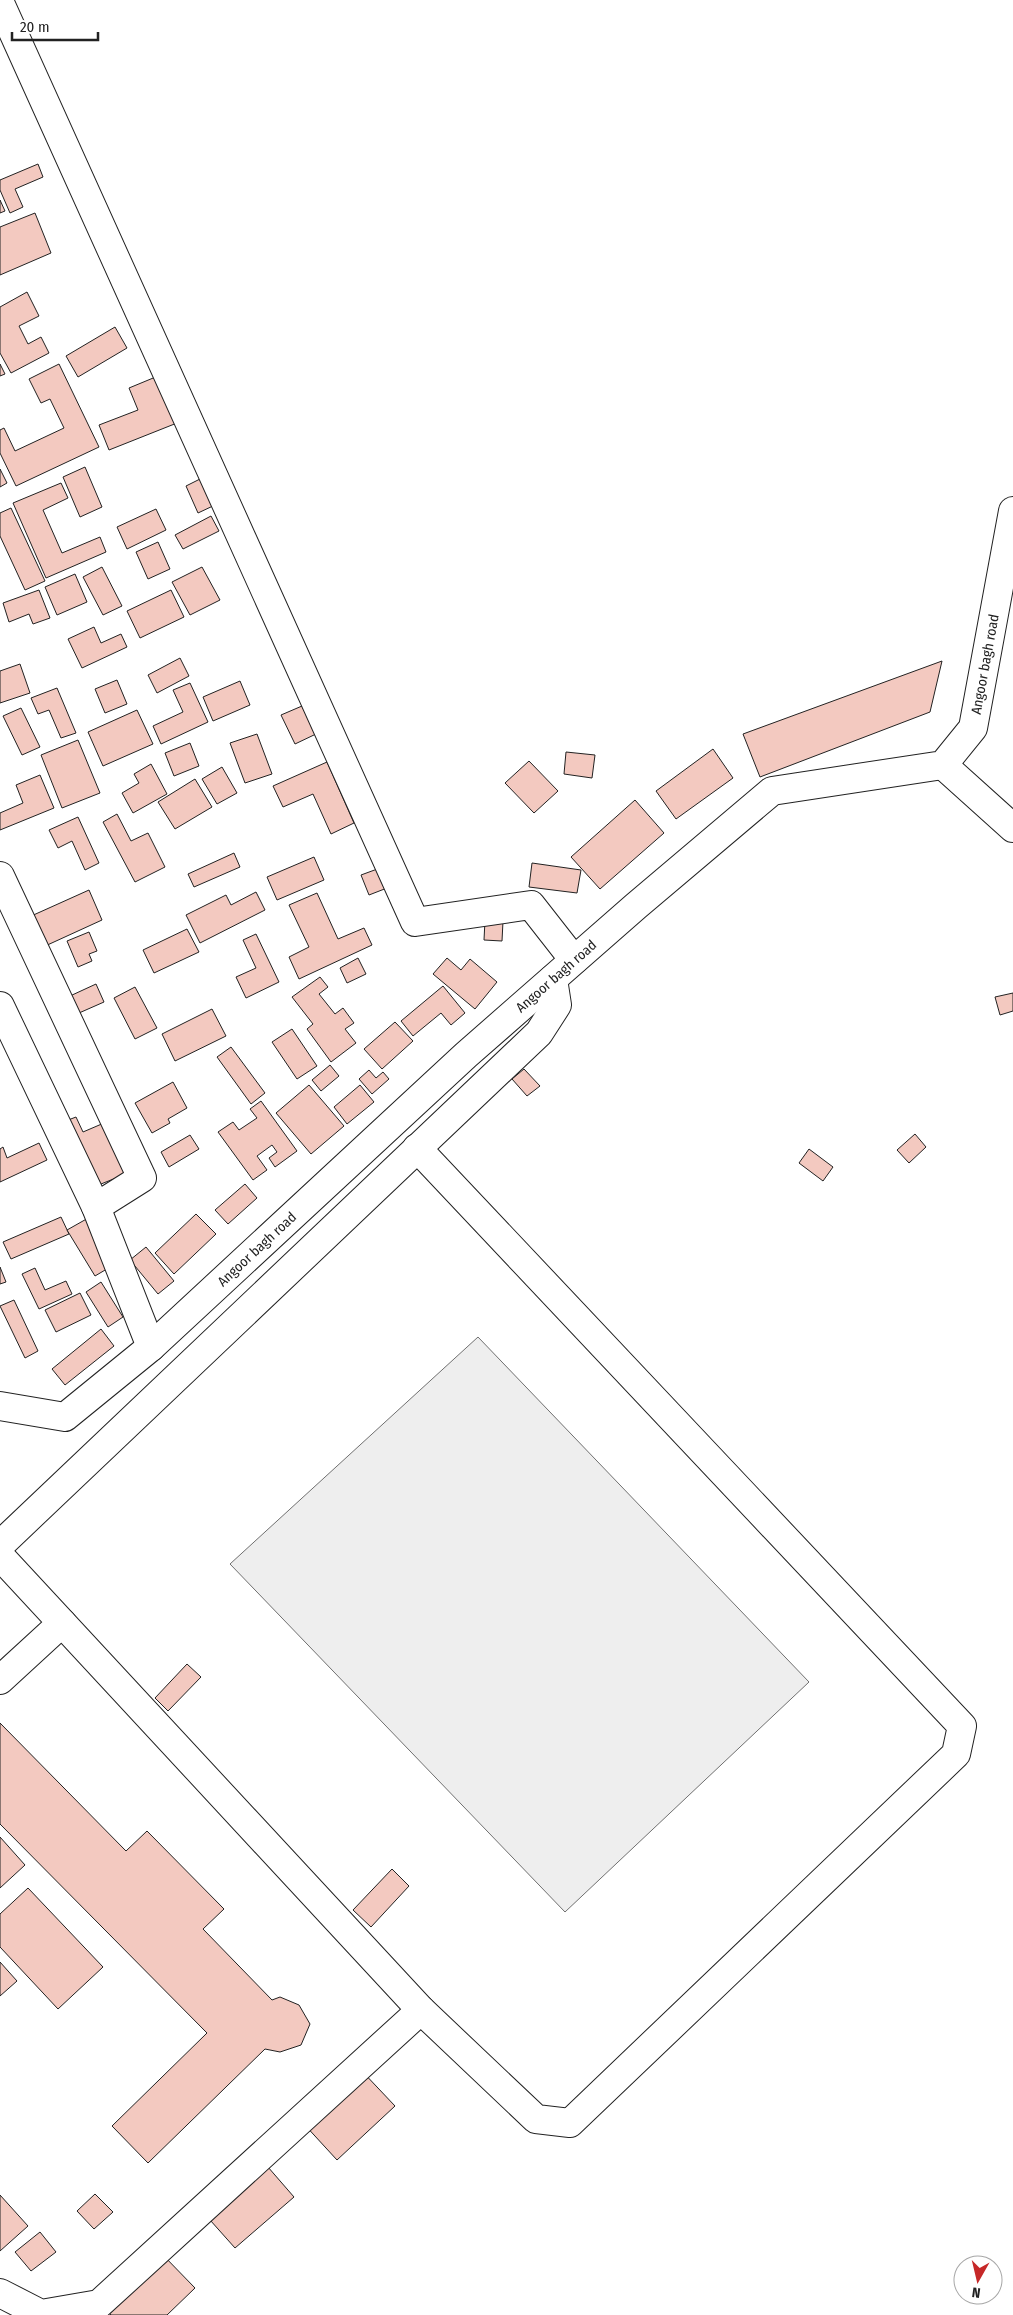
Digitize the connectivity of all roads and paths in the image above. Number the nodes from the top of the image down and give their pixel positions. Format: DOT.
graph roads {
  1 [pos="0,3"];
  2 [pos="1013,511"];
  3 [pos="943,765"];
  4 [pos="1013,828"];
  5 [pos="0,876"];
  6 [pos="574,960"];
  7 [pos="553,979"];
  8 [pos="0,1006"];
  9 [pos="417,1148"];
  10 [pos="96,1207"];
  11 [pos="151,1347"];
  12 [pos="0,1406"];
  13 [pos="0,1545"];
  14 [pos="0,1556"];
  15 [pos="62,1623"];
  16 [pos="0,1680"];
  17 [pos="421,2010"];
  18 [pos="0,2293"];
  1 -- 6 [label="street"];
  2 -- 3 [label="street, Angoor bagh road"];
  3 -- 4 [label="street"];
  3 -- 6 [label="street, Angoor bagh road"];
  5 -- 10 [label="street"];
  6 -- 7 [label="street, Angoor bagh road"];
  7 -- 9 [label="street"];
  7 -- 11 [label="street, Angoor bagh road"];
  8 -- 10 [label="street"];
  9 -- 13 [label="street"];
  9 -- 17 [label="street"];
  10 -- 11 [label="street"];
  11 -- 12 [label="street, Angoor bagh road"];
  14 -- 15 [label="street"];
  15 -- 16 [label="street"];
  15 -- 17 [label="street"];
  17 -- 18 [label="street"];
}
